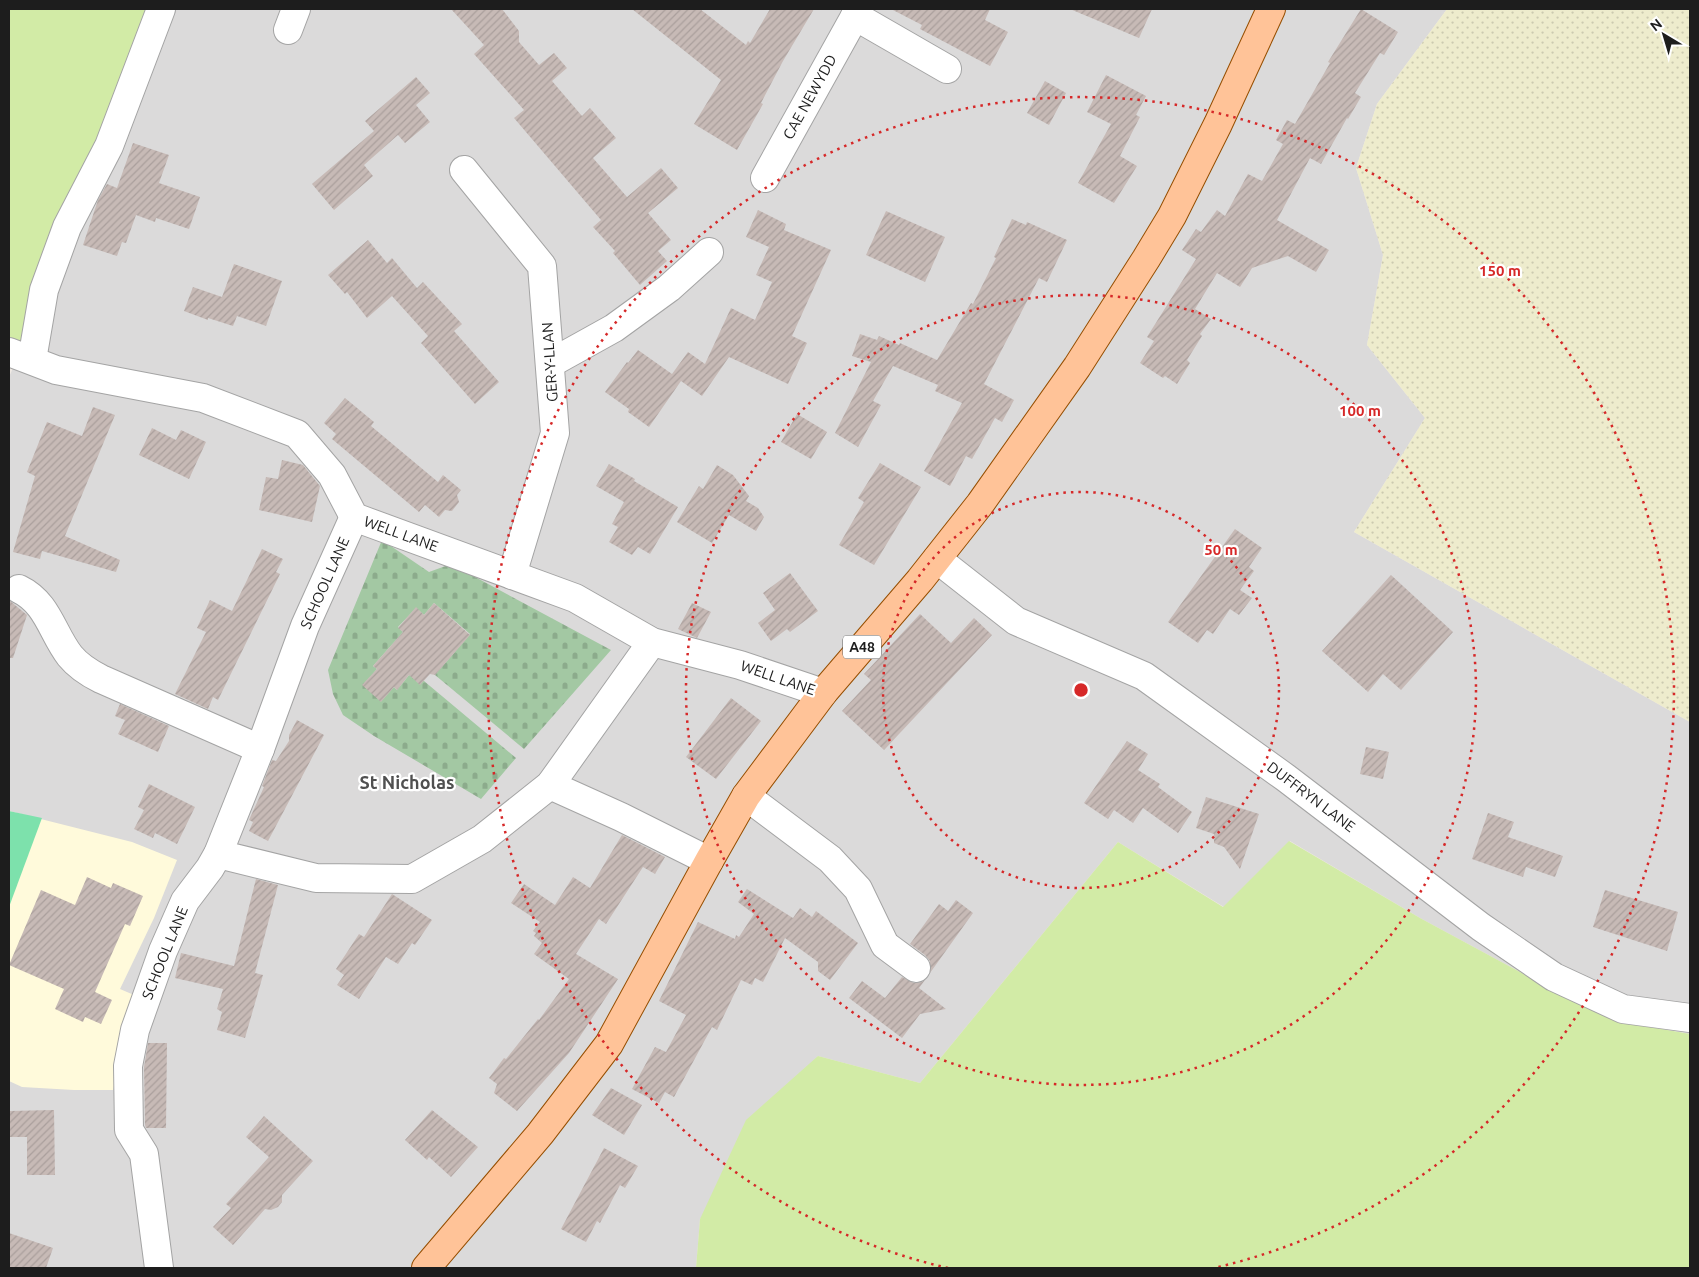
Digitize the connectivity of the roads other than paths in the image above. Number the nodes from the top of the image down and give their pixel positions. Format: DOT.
graph roads {
  1 [pos="161,9"];
  2 [pos="1271,9"];
  3 [pos="857,13"];
  4 [pos="947,69"];
  5 [pos="464,170"];
  6 [pos="765,178"];
  7 [pos="709,252"];
  8 [pos="21,356"];
  9 [pos="551,363"];
  10 [pos="354,517"];
  11 [pos="937,559"];
  12 [pos="512,576"];
  13 [pos="20,588"];
  14 [pos="652,642"];
  15 [pos="823,693"];
  16 [pos="260,749"];
  17 [pos="550,785"];
  18 [pos="746,796"];
  19 [pos="218,854"];
  20 [pos="709,861"];
  21 [pos="916,968"];
  22 [pos="1690,1018"];
  23 [pos="159,1268"];
  24 [pos="426,1268"];
  1 -- 8 [label="street"];
  2 -- 11 [label="main road, A48"];
  3 -- 4 [label="street, CAE NEWYDD"];
  3 -- 6 [label="street, CAE NEWYDD"];
  5 -- 9 [label="street, GER-Y-LLAN"];
  7 -- 9 [label="street"];
  8 -- 10 [label="street, WELL LANE"];
  9 -- 12 [label="street, GER-Y-LLAN"];
  10 -- 12 [label="street, WELL LANE"];
  10 -- 16 [label="street, SCHOOL LANE"];
  11 -- 15 [label="main road, A48"];
  11 -- 22 [label="street, DUFFRYN LANE"];
  12 -- 14 [label="street, WELL LANE"];
  13 -- 16 [label="street"];
  14 -- 15 [label="street, WELL LANE"];
  14 -- 17 [label="street"];
  15 -- 18 [label="main road, A48"];
  16 -- 19 [label="street, SCHOOL LANE"];
  17 -- 19 [label="street"];
  17 -- 20 [label="street"];
  18 -- 20 [label="main road, A48"];
  18 -- 21 [label="street"];
  19 -- 23 [label="street, SCHOOL LANE"];
  20 -- 24 [label="main road, A48"];
}
